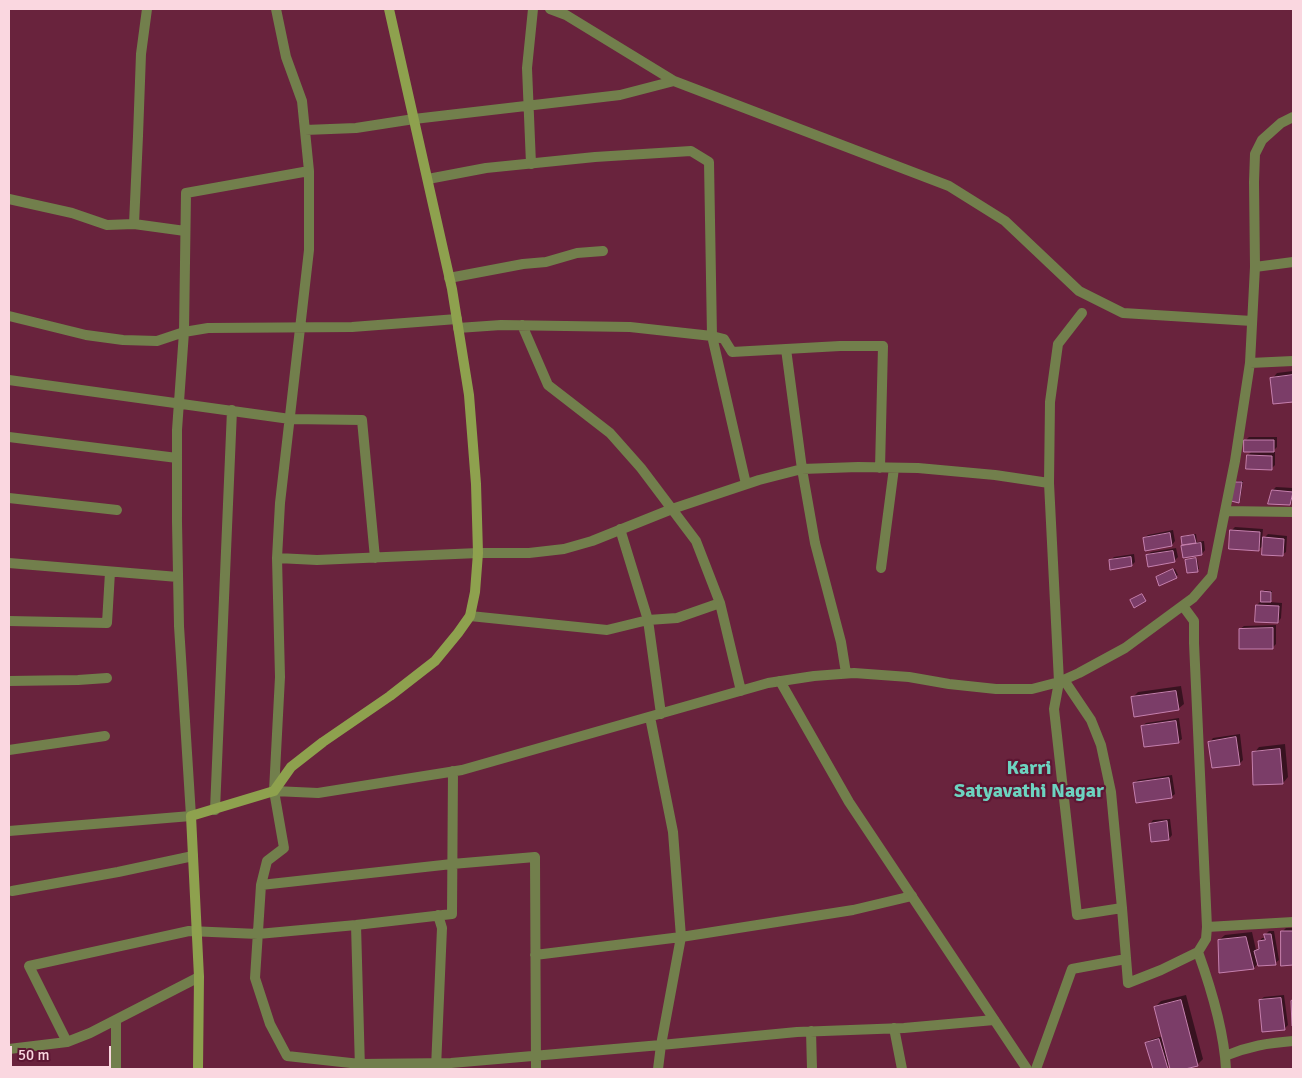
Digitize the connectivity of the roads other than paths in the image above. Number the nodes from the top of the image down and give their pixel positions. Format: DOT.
graph roads {
  1 [pos="147,9"];
  2 [pos="276,9"];
  3 [pos="389,9"];
  4 [pos="533,9"];
  5 [pos="550,9"];
  6 [pos="674,81"];
  7 [pos="529,106"];
  8 [pos="1293,117"];
  9 [pos="414,119"];
  10 [pos="305,130"];
  11 [pos="531,164"];
  12 [pos="309,171"];
  13 [pos="428,179"];
  14 [pos="9,200"];
  15 [pos="134,224"];
  16 [pos="185,231"];
  17 [pos="603,251"];
  18 [pos="1293,262"];
  19 [pos="1255,267"];
  20 [pos="449,278"];
  21 [pos="1082,313"];
  22 [pos="9,316"];
  23 [pos="1252,321"];
  24 [pos="457,324"];
  25 [pos="522,325"];
  26 [pos="299,326"];
  27 [pos="184,332"];
  28 [pos="712,336"];
  29 [pos="786,350"];
  30 [pos="1293,361"];
  31 [pos="1250,363"];
  32 [pos="9,380"];
  33 [pos="179,403"];
  34 [pos="232,410"];
  35 [pos="290,418"];
  36 [pos="9,437"];
  37 [pos="177,458"];
  38 [pos="880,468"];
  39 [pos="894,468"];
  40 [pos="802,469"];
  41 [pos="1049,483"];
  42 [pos="746,484"];
  43 [pos="9,498"];
  44 [pos="672,509"];
  45 [pos="117,510"];
  46 [pos="1225,511"];
  47 [pos="1293,512"];
  48 [pos="620,530"];
  49 [pos="478,553"];
  50 [pos="278,558"];
  51 [pos="375,558"];
  52 [pos="9,563"];
  53 [pos="880,568"];
  54 [pos="110,572"];
  55 [pos="178,577"];
  56 [pos="720,603"];
  57 [pos="1183,606"];
  58 [pos="470,616"];
  59 [pos="648,620"];
  60 [pos="9,622"];
  61 [pos="846,673"];
  62 [pos="108,678"];
  63 [pos="9,681"];
  64 [pos="780,681"];
  65 [pos="1061,681"];
  66 [pos="741,691"];
  67 [pos="661,714"];
  68 [pos="650,717"];
  69 [pos="105,736"];
  70 [pos="9,750"];
  71 [pos="453,771"];
  72 [pos="274,791"];
  73 [pos="216,810"];
  74 [pos="191,816"];
  75 [pos="9,832"];
  76 [pos="193,856"];
  77 [pos="452,864"];
  78 [pos="261,884"];
  79 [pos="12,890"];
  80 [pos="912,896"];
  81 [pos="1122,908"];
  82 [pos="438,916"];
  83 [pos="1293,922"];
  84 [pos="356,926"];
  85 [pos="1208,927"];
  86 [pos="197,931"];
  87 [pos="258,934"];
  88 [pos="681,938"];
  89 [pos="1198,952"];
  90 [pos="535,955"];
  91 [pos="1126,959"];
  92 [pos="199,977"];
  93 [pos="116,1020"];
  94 [pos="994,1020"];
  95 [pos="894,1028"];
  96 [pos="811,1031"];
  97 [pos="1293,1041"];
  98 [pos="67,1042"];
  99 [pos="661,1045"];
  100 [pos="9,1049"];
  101 [pos="535,1055"];
  102 [pos="1225,1056"];
  103 [pos="436,1066"];
  104 [pos="360,1067"];
  105 [pos="116,1069"];
  106 [pos="198,1069"];
  107 [pos="536,1069"];
  108 [pos="658,1069"];
  109 [pos="812,1069"];
  110 [pos="902,1069"];
  111 [pos="1027,1069"];
  112 [pos="1036,1069"];
  113 [pos="1226,1069"];
  1 -- 15 [label="street"];
  2 -- 10 [label="street"];
  3 -- 9 [label="main road"];
  4 -- 7 [label="street"];
  5 -- 6 [label="street"];
  6 -- 7 [label="street"];
  6 -- 23 [label="street"];
  7 -- 9 [label="street"];
  7 -- 11 [label="street"];
  8 -- 19 [label="street"];
  9 -- 10 [label="street"];
  9 -- 13 [label="main road"];
  10 -- 12 [label="street"];
  11 -- 13 [label="street"];
  11 -- 28 [label="street"];
  12 -- 16 [label="street"];
  12 -- 26 [label="street"];
  13 -- 20 [label="main road"];
  14 -- 15 [label="street"];
  15 -- 16 [label="street"];
  16 -- 27 [label="street"];
  17 -- 20 [label="street"];
  18 -- 19 [label="street"];
  19 -- 23 [label="street"];
  20 -- 24 [label="main road"];
  21 -- 41 [label="street"];
  22 -- 27 [label="street"];
  23 -- 31 [label="street"];
  24 -- 25 [label="street"];
  24 -- 26 [label="street"];
  24 -- 49 [label="main road"];
  25 -- 28 [label="street"];
  25 -- 44 [label="street"];
  26 -- 27 [label="street"];
  26 -- 35 [label="street"];
  27 -- 33 [label="street"];
  28 -- 29 [label="street"];
  28 -- 42 [label="street"];
  29 -- 38 [label="street"];
  29 -- 40 [label="street"];
  30 -- 31 [label="street"];
  31 -- 46 [label="street"];
  32 -- 33 [label="street"];
  33 -- 34 [label="street"];
  33 -- 37 [label="street"];
  34 -- 35 [label="street"];
  34 -- 73 [label="street"];
  35 -- 50 [label="street"];
  35 -- 51 [label="street"];
  36 -- 37 [label="street"];
  37 -- 55 [label="street"];
  38 -- 39 [label="street"];
  38 -- 40 [label="street"];
  39 -- 41 [label="street"];
  39 -- 53 [label="street"];
  40 -- 42 [label="street"];
  40 -- 61 [label="street"];
  41 -- 65 [label="street"];
  42 -- 44 [label="street"];
  43 -- 45 [label="street"];
  44 -- 48 [label="street"];
  44 -- 56 [label="street"];
  46 -- 47 [label="street"];
  46 -- 57 [label="street"];
  48 -- 49 [label="street"];
  48 -- 59 [label="street"];
  49 -- 51 [label="street"];
  49 -- 58 [label="main road"];
  50 -- 51 [label="street"];
  50 -- 72 [label="street"];
  52 -- 54 [label="street"];
  54 -- 55 [label="street"];
  54 -- 60 [label="street"];
  55 -- 74 [label="street"];
  56 -- 59 [label="street"];
  56 -- 66 [label="street"];
  57 -- 65 [label="street"];
  57 -- 85 [label="street"];
  58 -- 59 [label="street"];
  58 -- 72 [label="main road"];
  59 -- 67 [label="street"];
  61 -- 64 [label="street"];
  61 -- 65 [label="street"];
  62 -- 63 [label="street"];
  64 -- 66 [label="street"];
  64 -- 80 [label="street"];
  65 -- 81 [label="street"];
  65 -- 81 [label="street"];
  66 -- 67 [label="street"];
  67 -- 68 [label="street"];
  68 -- 71 [label="street"];
  68 -- 88 [label="street"];
  69 -- 70 [label="street"];
  71 -- 72 [label="street"];
  71 -- 77 [label="street"];
  72 -- 73 [label="main road"];
  72 -- 78 [label="street"];
  73 -- 74 [label="main road"];
  74 -- 75 [label="street"];
  74 -- 76 [label="main road"];
  76 -- 79 [label="street"];
  76 -- 86 [label="main road"];
  77 -- 78 [label="street"];
  77 -- 82 [label="street"];
  77 -- 90 [label="street"];
  78 -- 87 [label="street"];
  80 -- 88 [label="street"];
  80 -- 94 [label="street"];
  81 -- 91 [label="street"];
  82 -- 84 [label="street"];
  82 -- 103 [label="street"];
  83 -- 85 [label="street"];
  84 -- 87 [label="street"];
  84 -- 104 [label="street"];
  85 -- 89 [label="street"];
  86 -- 87 [label="street"];
  86 -- 92 [label="main road"];
  86 -- 98 [label="street"];
  87 -- 104 [label="street"];
  88 -- 90 [label="street"];
  88 -- 99 [label="street"];
  89 -- 91 [label="street"];
  89 -- 102 [label="street"];
  90 -- 101 [label="street"];
  91 -- 112 [label="street"];
  92 -- 93 [label="street"];
  92 -- 106 [label="main road"];
  93 -- 98 [label="street"];
  93 -- 105 [label="street"];
  94 -- 95 [label="street"];
  94 -- 111 [label="street"];
  95 -- 96 [label="street"];
  95 -- 110 [label="street"];
  96 -- 99 [label="street"];
  96 -- 109 [label="street"];
  97 -- 102 [label="street"];
  98 -- 100 [label="street"];
  99 -- 101 [label="street"];
  99 -- 108 [label="street"];
  101 -- 103 [label="street"];
  101 -- 107 [label="street"];
  102 -- 113 [label="street"];
  103 -- 104 [label="street"];
}
